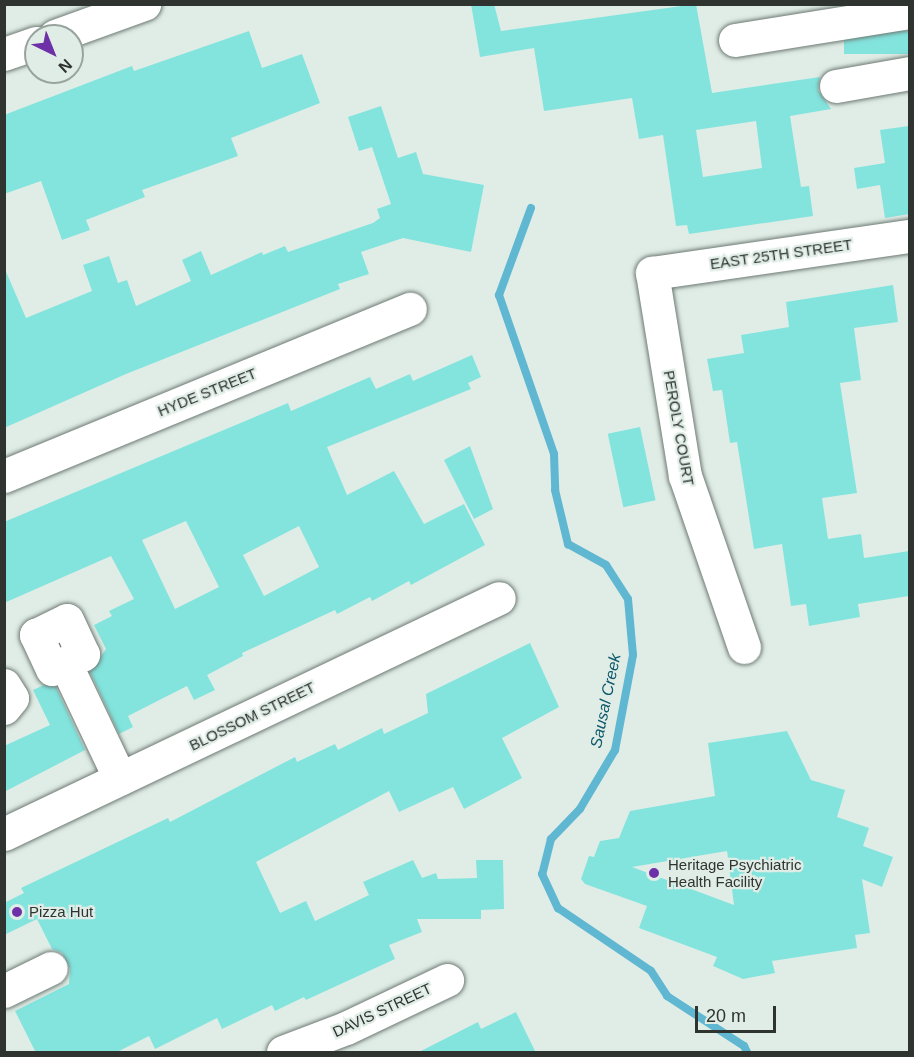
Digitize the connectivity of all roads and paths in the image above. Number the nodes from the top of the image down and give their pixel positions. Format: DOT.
graph roads {
  1 [pos="144,4"];
  2 [pos="909,12"];
  3 [pos="84,26"];
  4 [pos="735,40"];
  5 [pos="24,47"];
  6 [pos="4,54"];
  7 [pos="909,73"];
  8 [pos="836,86"];
  9 [pos="909,236"];
  10 [pos="652,273"];
  11 [pos="410,309"];
  12 [pos="4,476"];
  13 [pos="499,598"];
  14 [pos="744,647"];
  15 [pos="65,663"];
  16 [pos="4,685"];
  17 [pos="4,708"];
  18 [pos="120,779"];
  19 [pos="4,834"];
  20 [pos="51,968"];
  21 [pos="447,980"];
  22 [pos="4,991"];
  23 [pos="284,1053"];
  1 -- 3 [label="street"];
  2 -- 4 [label="street"];
  5 -- 6 [label="street"];
  7 -- 8 [label="street"];
  9 -- 10 [label="street, EAST 25TH STREET"];
  10 -- 14 [label="street, PEROLY COURT"];
  11 -- 12 [label="street, HYDE STREET"];
  13 -- 18 [label="street, BLOSSOM STREET"];
  15 -- 18 [label="street"];
  16 -- 17 [label="street"];
  18 -- 19 [label="street, BLOSSOM STREET"];
  20 -- 22 [label="street"];
  21 -- 23 [label="street, DAVIS STREET"];
}
